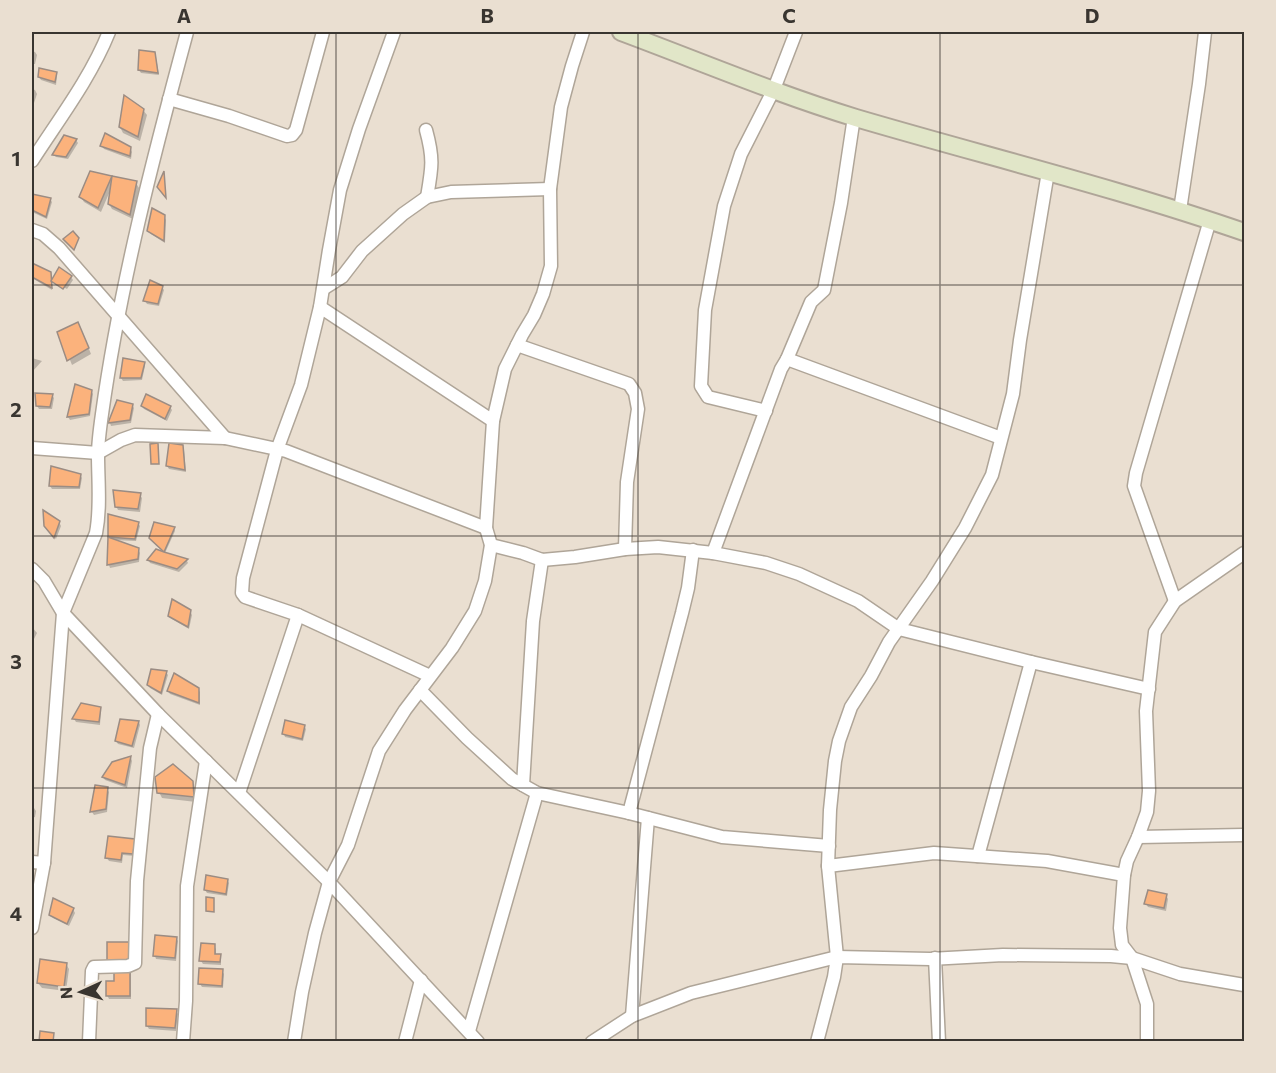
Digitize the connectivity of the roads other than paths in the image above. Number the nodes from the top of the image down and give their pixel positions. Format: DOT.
graph roads {
  1 [pos="109,32"];
  2 [pos="187,32"];
  3 [pos="323,32"];
  4 [pos="394,32"];
  5 [pos="583,32"];
  6 [pos="621,32"];
  7 [pos="796,32"];
  8 [pos="1205,32"];
  9 [pos="774,89"];
  10 [pos="169,99"];
  11 [pos="854,117"];
  12 [pos="426,130"];
  13 [pos="32,161"];
  14 [pos="1048,172"];
  15 [pos="550,189"];
  16 [pos="427,197"];
  17 [pos="1179,210"];
  18 [pos="1210,220"];
  19 [pos="32,230"];
  20 [pos="1245,232"];
  21 [pos="323,289"];
  22 [pos="320,307"];
  23 [pos="118,315"];
  24 [pos="517,345"];
  25 [pos="787,358"];
  26 [pos="766,411"];
  27 [pos="493,420"];
  28 [pos="225,438"];
  29 [pos="1001,438"];
  30 [pos="32,448"];
  31 [pos="277,450"];
  32 [pos="98,453"];
  33 [pos="486,528"];
  34 [pos="491,545"];
  35 [pos="625,549"];
  36 [pos="693,550"];
  37 [pos="713,553"];
  38 [pos="1245,553"];
  39 [pos="542,560"];
  40 [pos="32,569"];
  41 [pos="1175,601"];
  42 [pos="63,613"];
  43 [pos="298,615"];
  44 [pos="899,629"];
  45 [pos="1031,662"];
  46 [pos="430,676"];
  47 [pos="1149,688"];
  48 [pos="420,690"];
  49 [pos="158,714"];
  50 [pos="206,761"];
  51 [pos="523,785"];
  52 [pos="238,793"];
  53 [pos="537,793"];
  54 [pos="628,813"];
  55 [pos="648,818"];
  56 [pos="1245,835"];
  57 [pos="1138,837"];
  58 [pos="829,846"];
  59 [pos="978,856"];
  60 [pos="38,863"];
  61 [pos="828,866"];
  62 [pos="1124,875"];
  63 [pos="329,882"];
  64 [pos="32,928"];
  65 [pos="837,957"];
  66 [pos="935,958"];
  67 [pos="1131,958"];
  68 [pos="421,980"];
  69 [pos="1245,985"];
  70 [pos="632,1016"];
  71 [pos="469,1031"];
  72 [pos="89,1041"];
  73 [pos="183,1041"];
  74 [pos="294,1041"];
  75 [pos="405,1041"];
  76 [pos="478,1041"];
  77 [pos="592,1041"];
  78 [pos="817,1041"];
  79 [pos="939,1041"];
  80 [pos="1147,1041"];
  1 -- 13 [label="street"];
  2 -- 10 [label="street"];
  3 -- 10 [label="street"];
  4 -- 21 [label="street"];
  5 -- 15 [label="street"];
  6 -- 9 [label="street"];
  7 -- 9 [label="street"];
  8 -- 17 [label="street"];
  9 -- 11 [label="street"];
  9 -- 26 [label="street"];
  10 -- 23 [label="street"];
  11 -- 14 [label="street"];
  11 -- 25 [label="street"];
  12 -- 16 [label="street"];
  14 -- 17 [label="street"];
  14 -- 29 [label="street"];
  15 -- 16 [label="street"];
  15 -- 24 [label="street"];
  16 -- 21 [label="street"];
  17 -- 18 [label="street"];
  18 -- 20 [label="street"];
  18 -- 41 [label="street"];
  19 -- 23 [label="street"];
  21 -- 22 [label="street"];
  22 -- 27 [label="street"];
  22 -- 31 [label="street"];
  23 -- 28 [label="street"];
  23 -- 32 [label="street"];
  24 -- 27 [label="street"];
  24 -- 35 [label="street"];
  25 -- 26 [label="street"];
  25 -- 29 [label="street"];
  26 -- 37 [label="street"];
  27 -- 33 [label="street"];
  28 -- 31 [label="street"];
  28 -- 32 [label="street"];
  29 -- 44 [label="street"];
  30 -- 32 [label="street"];
  31 -- 33 [label="street"];
  31 -- 43 [label="street"];
  32 -- 42 [label="street"];
  33 -- 34 [label="street"];
  34 -- 39 [label="street"];
  34 -- 46 [label="street"];
  35 -- 36 [label="street"];
  35 -- 39 [label="street"];
  36 -- 37 [label="street"];
  36 -- 54 [label="street"];
  37 -- 44 [label="street"];
  38 -- 41 [label="street"];
  39 -- 51 [label="street"];
  40 -- 42 [label="street"];
  41 -- 47 [label="street"];
  42 -- 49 [label="street"];
  42 -- 60 [label="street"];
  43 -- 46 [label="street"];
  43 -- 52 [label="street"];
  44 -- 45 [label="street"];
  44 -- 58 [label="street"];
  45 -- 47 [label="street"];
  45 -- 59 [label="street"];
  46 -- 48 [label="street"];
  47 -- 57 [label="street"];
  48 -- 51 [label="street"];
  48 -- 63 [label="street"];
  49 -- 50 [label="street"];
  49 -- 72 [label="street"];
  50 -- 52 [label="street"];
  50 -- 73 [label="street"];
  51 -- 53 [label="street"];
  52 -- 63 [label="street"];
  53 -- 54 [label="street"];
  53 -- 71 [label="street"];
  54 -- 55 [label="street"];
  55 -- 58 [label="street"];
  55 -- 70 [label="street"];
  56 -- 57 [label="street"];
  57 -- 62 [label="street"];
  58 -- 61 [label="street"];
  59 -- 61 [label="street"];
  59 -- 62 [label="street"];
  60 -- 64 [label="street"];
  61 -- 65 [label="street"];
  62 -- 67 [label="street"];
  63 -- 68 [label="street"];
  63 -- 74 [label="street"];
  65 -- 66 [label="street"];
  65 -- 70 [label="street"];
  65 -- 78 [label="street"];
  66 -- 67 [label="street"];
  66 -- 79 [label="street"];
  67 -- 69 [label="street"];
  67 -- 80 [label="street"];
  68 -- 71 [label="street"];
  68 -- 75 [label="street"];
  70 -- 77 [label="street"];
  71 -- 76 [label="street"];
}
